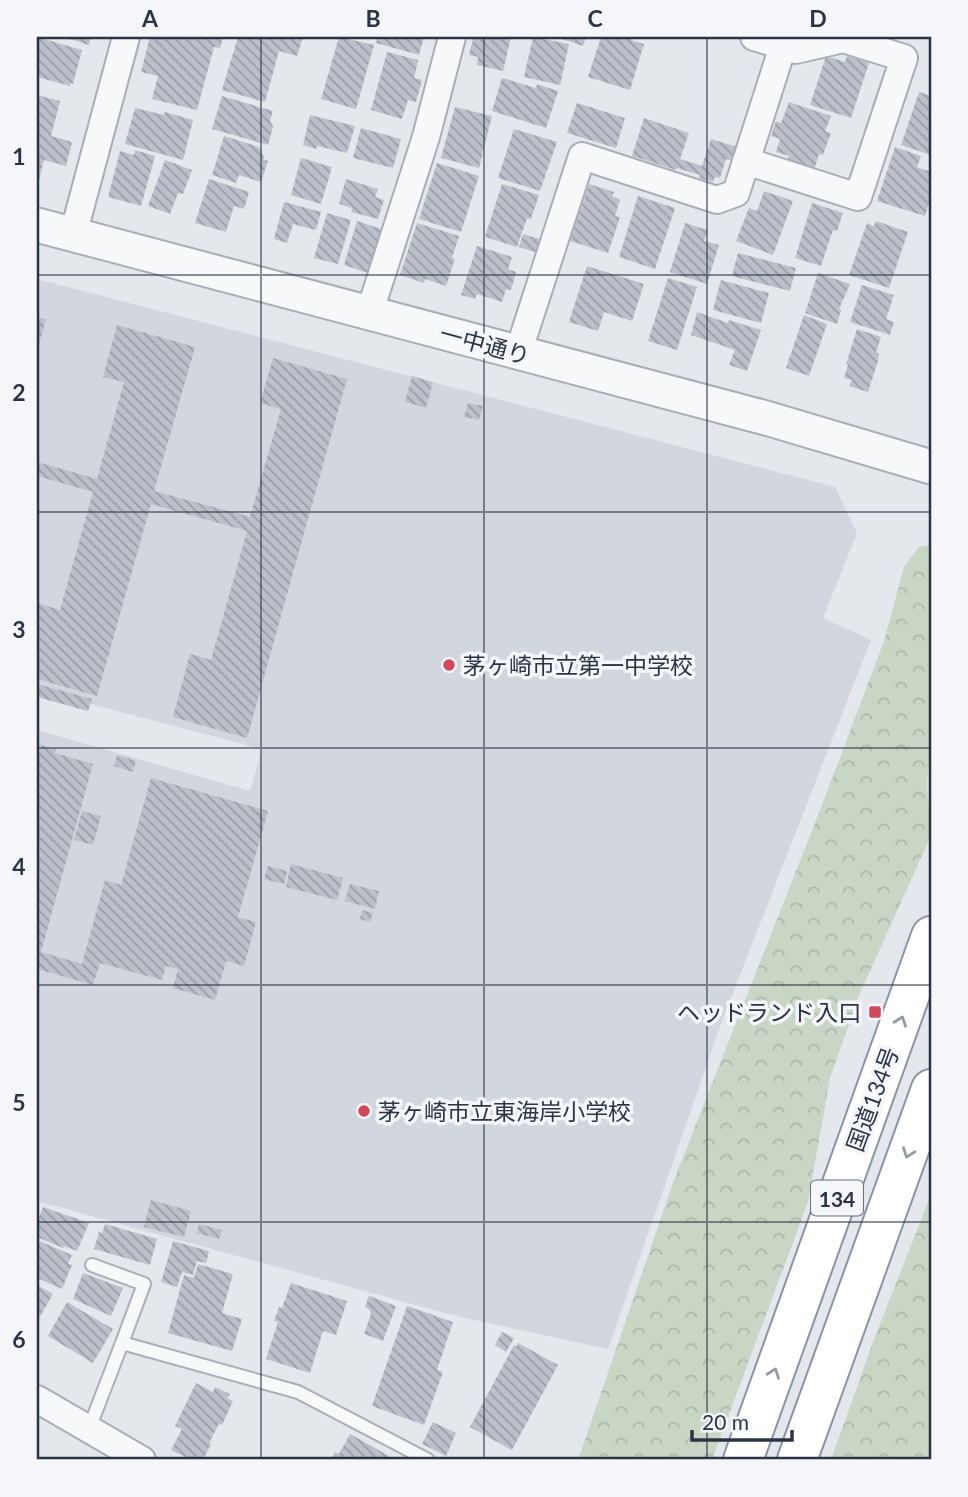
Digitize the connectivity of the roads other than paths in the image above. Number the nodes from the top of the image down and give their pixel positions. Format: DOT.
graph roads {
  1 [pos="126,37"];
  2 [pos="452,37"];
  3 [pos="754,37"];
  4 [pos="783,46"];
  5 [pos="746,161"];
  6 [pos="37,225"];
  7 [pos="73,235"];
  8 [pos="369,314"];
  9 [pos="517,353"];
  10 [pos="931,467"];
  11 [pos="931,936"];
  12 [pos="931,1089"];
  13 [pos="92,1265"];
  14 [pos="122,1343"];
  15 [pos="37,1399"];
  16 [pos="89,1429"];
  17 [pos="110,1452"];
  18 [pos="142,1460"];
  19 [pos="428,1460"];
  20 [pos="743,1460"];
  21 [pos="797,1460"];
  1 -- 7 [label="street"];
  2 -- 8 [label="street"];
  3 -- 4 [label="street"];
  4 -- 5 [label="street"];
  4 -- 5 [label="street"];
  5 -- 9 [label="street"];
  6 -- 7 [label="street, 一中通り"];
  7 -- 8 [label="street, 一中通り"];
  8 -- 9 [label="street, 一中通り"];
  9 -- 10 [label="street, 一中通り"];
  20 -- 11 [label="highway, 国道134号 / 134, one-way"];
  12 -- 21 [label="highway, 134, one-way"];
  13 -- 14 [label="lane"];
  14 -- 16 [label="lane"];
  14 -- 19 [label="lane"];
  15 -- 16 [label="street"];
  16 -- 17 [label="street"];
  17 -- 18 [label="street"];
}
